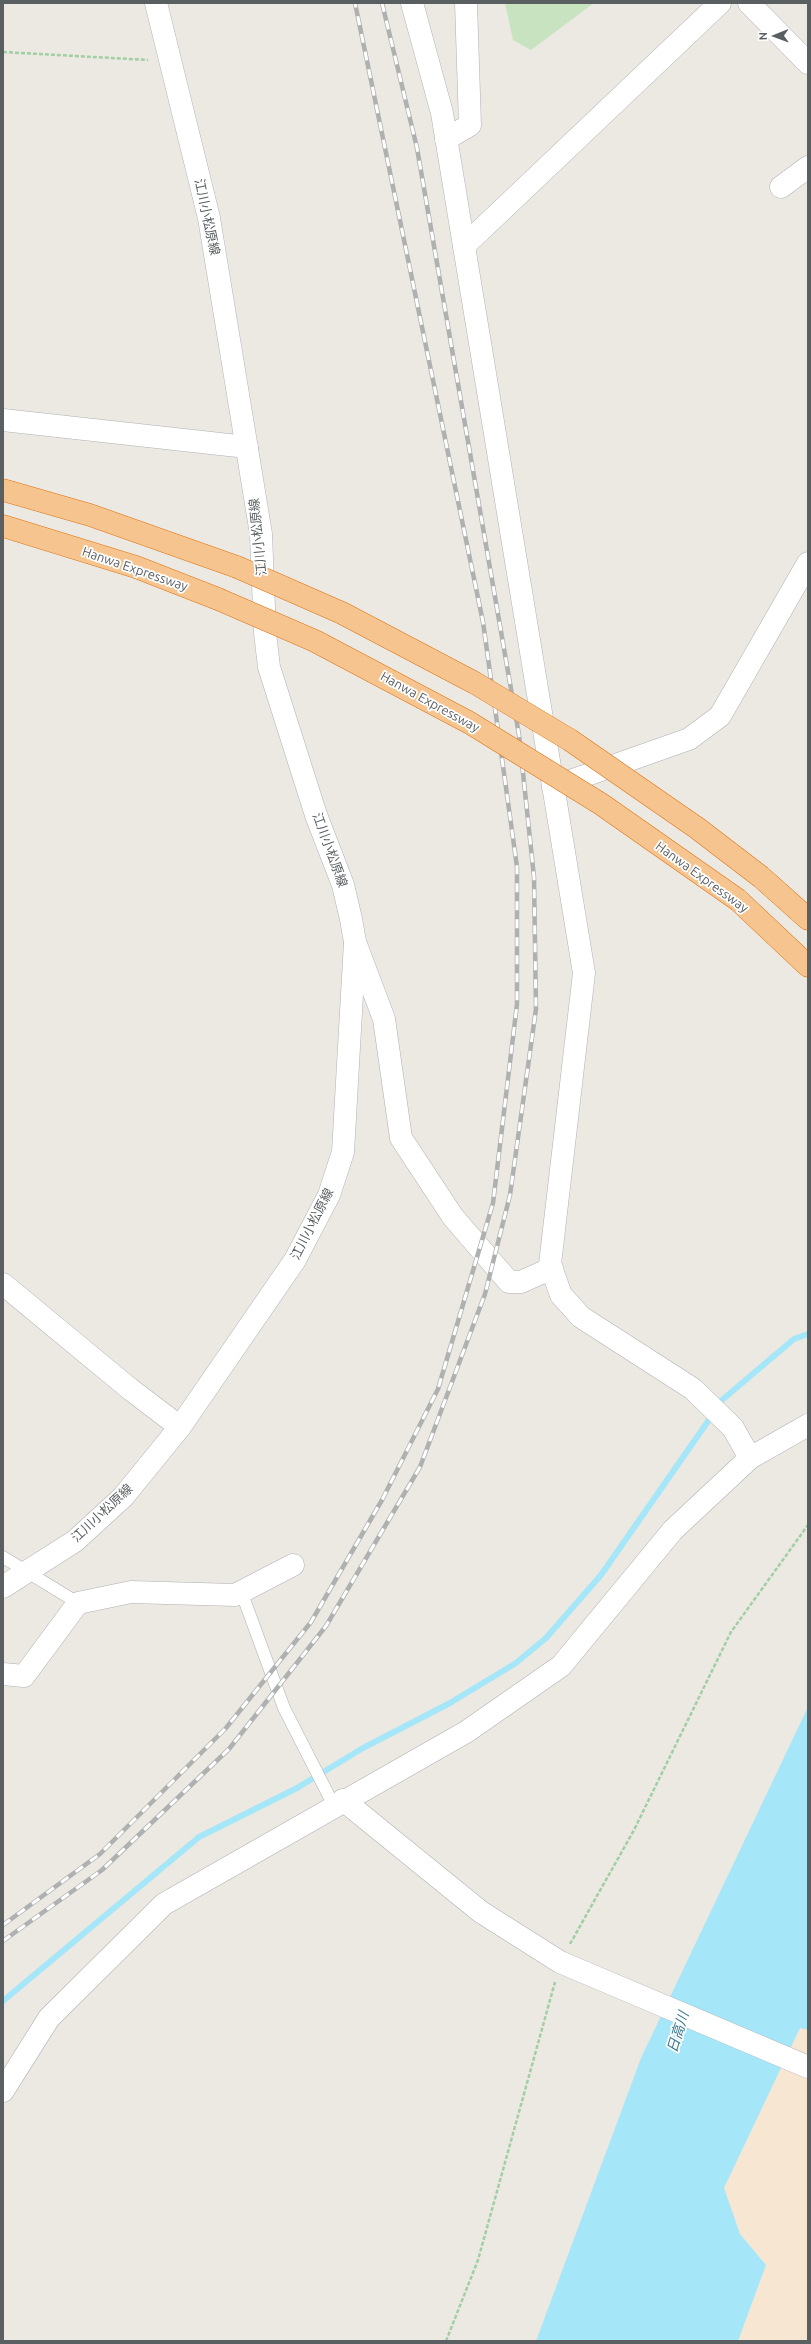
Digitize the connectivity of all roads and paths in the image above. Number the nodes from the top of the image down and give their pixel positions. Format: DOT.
graph roads {
  1 [pos="156,3"];
  2 [pos="412,3"];
  3 [pos="466,3"];
  4 [pos="720,3"];
  5 [pos="749,3"];
  6 [pos="3,52"];
  7 [pos="170,62"];
  8 [pos="808,63"];
  9 [pos="446,139"];
  10 [pos="808,167"];
  11 [pos="781,187"];
  12 [pos="464,246"];
  13 [pos="3,420"];
  14 [pos="247,447"];
  15 [pos="3,490"];
  16 [pos="3,526"];
  17 [pos="808,563"];
  18 [pos="553,787"];
  19 [pos="808,918"];
  20 [pos="355,942"];
  21 [pos="808,966"];
  22 [pos="552,1268"];
  23 [pos="3,1284"];
  24 [pos="808,1425"];
  25 [pos="180,1427"];
  26 [pos="750,1458"];
  27 [pos="808,1525"];
  28 [pos="3,1557"];
  29 [pos="293,1565"];
  30 [pos="27,1572"];
  31 [pos="3,1587"];
  32 [pos="241,1591"];
  33 [pos="78,1603"];
  34 [pos="3,1674"];
  35 [pos="339,1803"];
  36 [pos="560,1962"];
  37 [pos="808,2066"];
  38 [pos="3,2091"];
  39 [pos="446,2341"];
  1 -- 7 [label="street, 江川小松原線"];
  2 -- 9 [label="street"];
  3 -- 9 [label="street"];
  4 -- 12 [label="street"];
  5 -- 8 [label="street"];
  6 -- 7 [label="path"];
  7 -- 14 [label="street, 江川小松原線"];
  9 -- 12 [label="street"];
  10 -- 11 [label="street"];
  12 -- 18 [label="street"];
  13 -- 14 [label="street"];
  14 -- 20 [label="street, 江川小松原線"];
  15 -- 19 [label="highway, bridge"];
  16 -- 21 [label="highway, Hanwa Expressway, bridge"];
  17 -- 18 [label="street"];
  18 -- 22 [label="street"];
  20 -- 22 [label="street"];
  20 -- 25 [label="street, 江川小松原線"];
  22 -- 26 [label="street"];
  23 -- 25 [label="street"];
  24 -- 26 [label="street"];
  25 -- 30 [label="street, 江川小松原線"];
  26 -- 35 [label="street"];
  27 -- 36 [label="path"];
  28 -- 30 [label="lane"];
  29 -- 32 [label="street"];
  30 -- 31 [label="street, 江川小松原線"];
  30 -- 33 [label="lane"];
  32 -- 33 [label="street"];
  32 -- 35 [label="lane"];
  33 -- 34 [label="street"];
  35 -- 36 [label="street"];
  35 -- 38 [label="street"];
  36 -- 37 [label="street"];
  36 -- 39 [label="path"];
}
